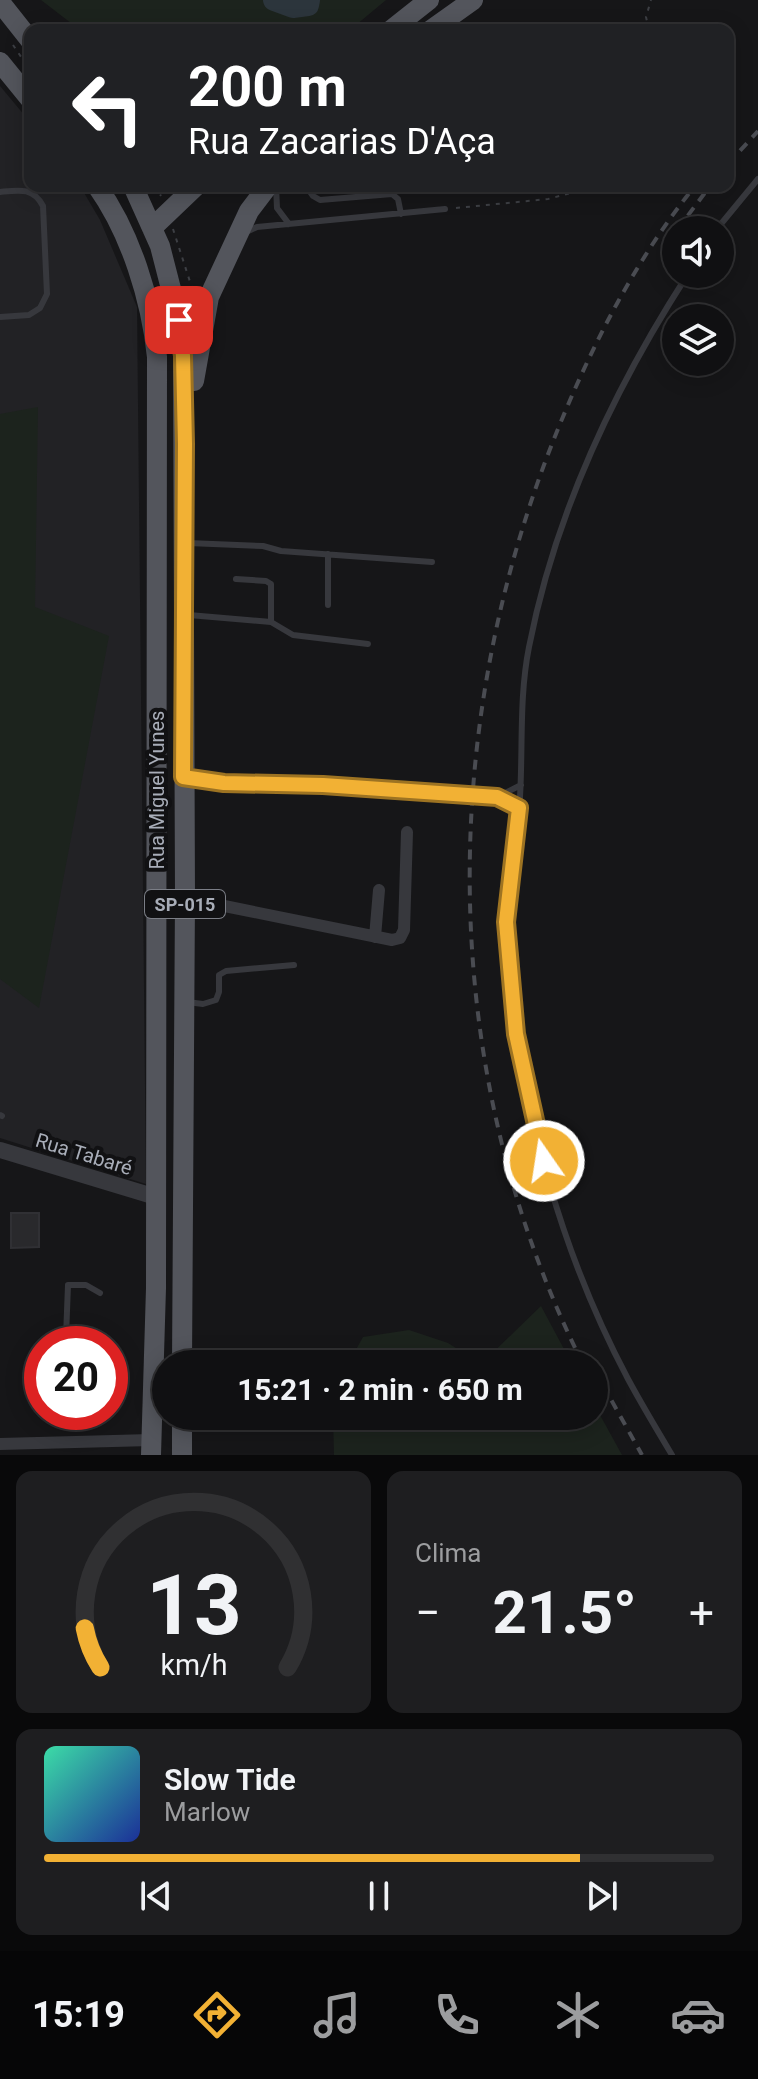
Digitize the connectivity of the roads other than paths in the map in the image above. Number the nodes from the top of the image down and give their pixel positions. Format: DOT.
graph roads {
  1 [pos="429,0"];
  2 [pos="473,0"];
  3 [pos="4,6"];
  4 [pos="27,24"];
  5 [pos="399,24"];
  6 [pos="439,24"];
  7 [pos="15,51"];
  8 [pos="24,80"];
  9 [pos="758,179"];
  10 [pos="24,190"];
  11 [pos="0,192"];
  12 [pos="30,192"];
  13 [pos="101,192"];
  14 [pos="137,192"];
  15 [pos="191,192"];
  16 [pos="263,192"];
  17 [pos="276,192"];
  18 [pos="310,192"];
  19 [pos="445,209"];
  20 [pos="401,214"];
  21 [pos="728,216"];
  22 [pos="289,224"];
  23 [pos="162,227"];
  24 [pos="231,245"];
  25 [pos="679,288"];
  26 [pos="0,317"];
  27 [pos="185,444"];
  28 [pos="184,542"];
  29 [pos="328,554"];
  30 [pos="432,562"];
  31 [pos="236,579"];
  32 [pos="328,605"];
  33 [pos="184,614"];
  34 [pos="271,622"];
  35 [pos="368,644"];
  36 [pos="157,739"];
  37 [pos="183,777"];
  38 [pos="521,785"];
  39 [pos="497,797"];
  40 [pos="519,808"];
  41 [pos="156,827"];
  42 [pos="407,832"];
  43 [pos="184,876"];
  44 [pos="379,890"];
  45 [pos="185,898"];
  46 [pos="375,937"];
  47 [pos="294,965"];
  48 [pos="183,1002"];
  49 [pos="0,1150"];
  50 [pos="156,1197"];
  51 [pos="100,1293"];
  52 [pos="66,1326"];
  53 [pos="182,1350"];
  54 [pos="182,1430"];
  55 [pos="0,1444"];
  56 [pos="151,1448"];
  57 [pos="182,1455"];
  58 [pos="672,1455"];
  1 -- 5 [label="main road"];
  2 -- 6 [label="main road"];
  3 -- 4 [label="main road"];
  3 -- 7 [label="main road"];
  7 -- 8 [label="main road"];
  9 -- 21 [label="lane"];
  10 -- 11 [label="lane"];
  12 -- 26 [label="lane"];
  13 -- 23 [label="main road"];
  13 -- 36 [label="main road, Rua Miguel Yunes / SP-015"];
  14 -- 23 [label="main road, Rua Miguel Yunes / SP-015"];
  15 -- 23 [label="main road"];
  16 -- 24 [label="main road"];
  17 -- 22 [label="lane"];
  18 -- 20 [label="lane"];
  19 -- 20 [label="lane"];
  20 -- 22 [label="lane"];
  22 -- 24 [label="lane"];
  23 -- 27 [label="main road, Rua Miguel Yunes / SP-015"];
  24 -- 27 [label="main road"];
  25 -- 38 [label="lane"];
  27 -- 28 [label="main road, Rua Miguel Yunes / SP-015"];
  28 -- 29 [label="lane"];
  28 -- 33 [label="main road, Rua Miguel Yunes / SP-015"];
  29 -- 30 [label="lane"];
  29 -- 32 [label="lane"];
  31 -- 34 [label="lane"];
  33 -- 34 [label="lane"];
  33 -- 37 [label="main road, Rua Miguel Yunes / SP-015"];
  34 -- 35 [label="lane"];
  36 -- 37 [label="main road"];
  36 -- 41 [label="main road, Rua Miguel Yunes / SP-015"];
  37 -- 39 [label="lane"];
  37 -- 43 [label="main road, Rua Miguel Yunes / SP-015"];
  38 -- 39 [label="lane"];
  38 -- 40 [label="lane"];
  39 -- 40 [label="lane"];
  40 -- 58 [label="lane"];
  41 -- 43 [label="main road"];
  41 -- 50 [label="main road, Rua Miguel Yunes / SP-015"];
  42 -- 46 [label="street"];
  43 -- 45 [label="main road, Rua Miguel Yunes / SP-015"];
  44 -- 46 [label="street"];
  45 -- 46 [label="street"];
  45 -- 48 [label="main road, Rua Miguel Yunes / SP-015"];
  47 -- 48 [label="lane"];
  48 -- 53 [label="main road, Rua Miguel Yunes / SP-015"];
  49 -- 50 [label="street, Rua Tabaré"];
  50 -- 56 [label="main road, Rua Miguel Yunes / SP-015"];
  51 -- 52 [label="lane"];
  54 -- 57 [label="main road"];
  55 -- 56 [label="street"];
}
